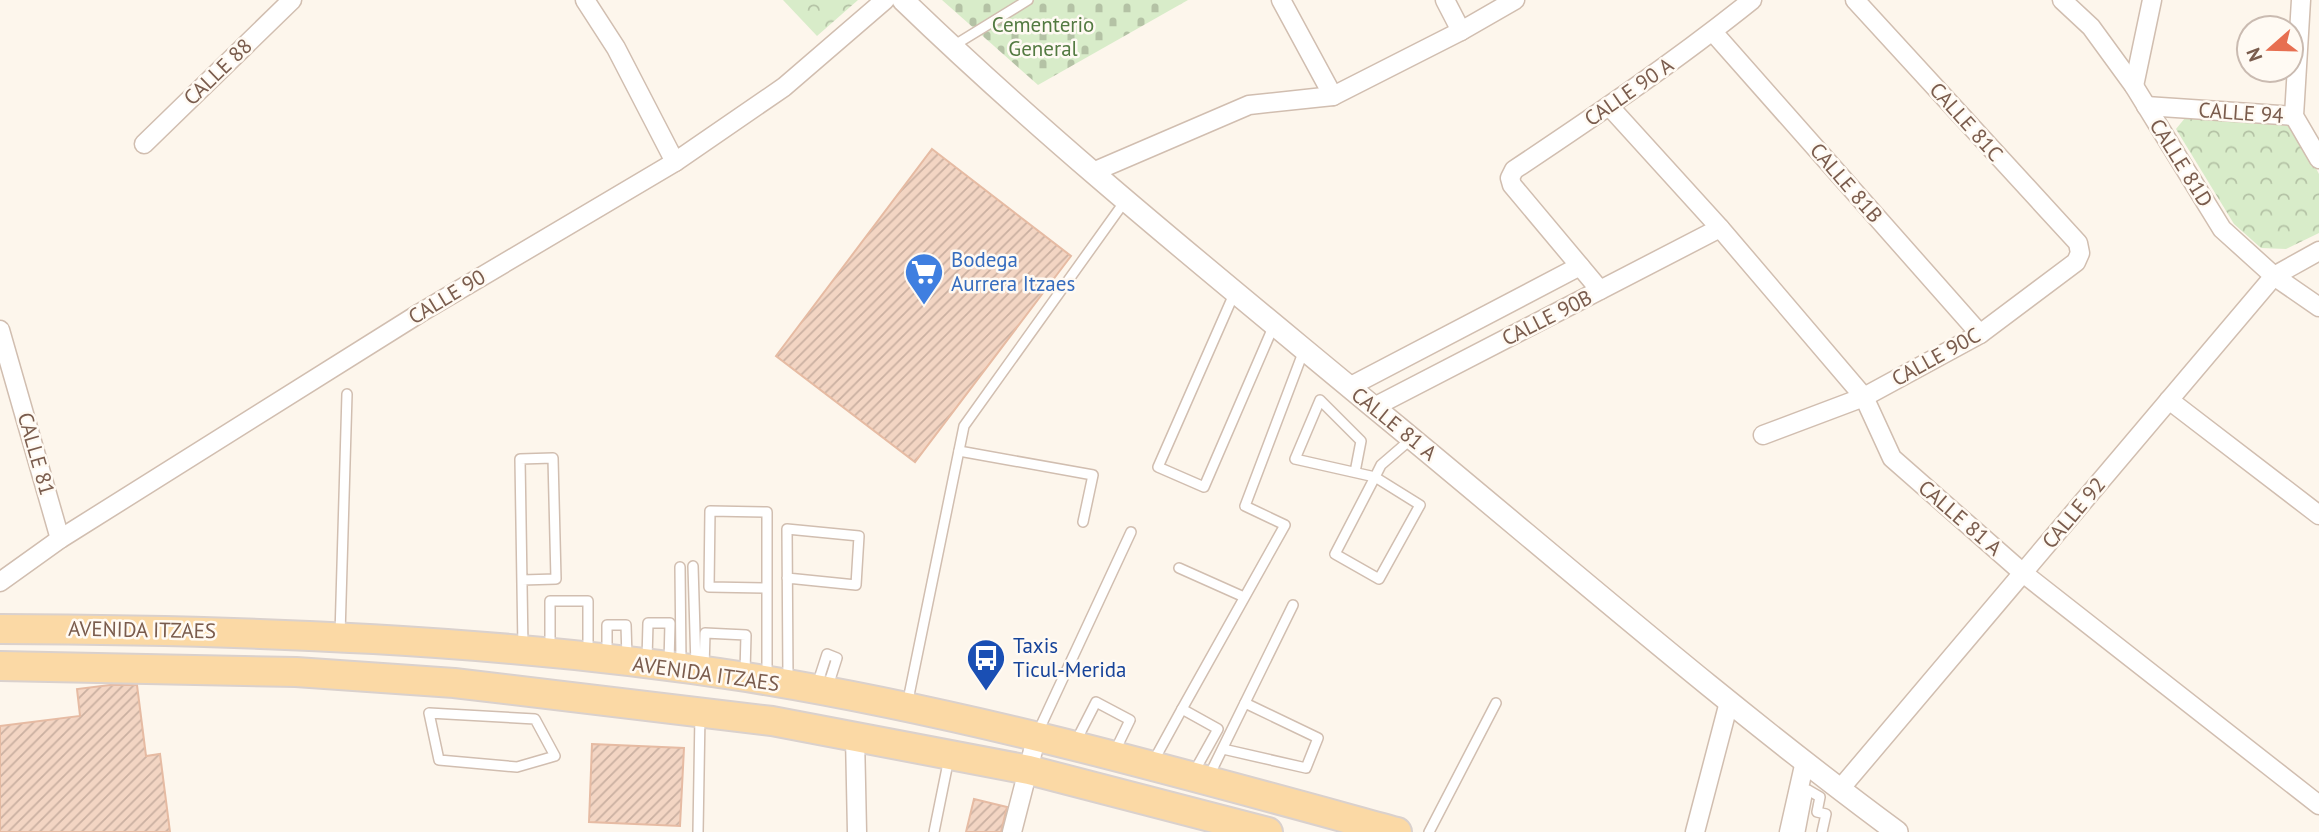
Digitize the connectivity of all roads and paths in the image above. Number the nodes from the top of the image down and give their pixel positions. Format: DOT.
graph roads {
  1 [pos="292,0"];
  2 [pos="585,0"];
  3 [pos="885,0"];
  4 [pos="903,0"];
  5 [pos="1028,0"];
  6 [pos="1281,0"];
  7 [pos="1445,0"];
  8 [pos="1516,0"];
  9 [pos="1752,0"];
  10 [pos="1855,0"];
  11 [pos="2062,0"];
  12 [pos="2152,0"];
  13 [pos="2301,0"];
  14 [pos="1461,31"];
  15 [pos="1713,32"];
  16 [pos="951,47"];
  17 [pos="2134,86"];
  18 [pos="1333,96"];
  19 [pos="2146,106"];
  20 [pos="1610,107"];
  21 [pos="2294,116"];
  22 [pos="144,144"];
  23 [pos="2319,159"];
  24 [pos="675,162"];
  25 [pos="1093,172"];
  26 [pos="1125,201"];
  27 [pos="1720,229"];
  28 [pos="2078,243"];
  29 [pos="2319,251"];
  30 [pos="1580,266"];
  31 [pos="2274,276"];
  32 [pos="1600,290"];
  33 [pos="1234,292"];
  34 [pos="2319,307"];
  35 [pos="1274,325"];
  36 [pos="0,330"];
  37 [pos="1980,334"];
  38 [pos="1304,350"];
  39 [pos="1349,387"];
  40 [pos="346,394"];
  41 [pos="1864,397"];
  42 [pos="2169,400"];
  43 [pos="1374,407"];
  44 [pos="1763,435"];
  45 [pos="1412,438"];
  46 [pos="959,452"];
  47 [pos="1355,472"];
  48 [pos="1376,477"];
  49 [pos="2319,515"];
  50 [pos="1083,522"];
  51 [pos="1131,532"];
  52 [pos="60,539"];
  53 [pos="693,566"];
  54 [pos="680,567"];
  55 [pos="1179,568"];
  56 [pos="2023,573"];
  57 [pos="787,578"];
  58 [pos="522,580"];
  59 [pos="0,582"];
  60 [pos="766,588"];
  61 [pos="1244,597"];
  62 [pos="1293,605"];
  63 [pos="0,629"];
  64 [pos="340,637"];
  65 [pos="457,645"];
  66 [pos="537,652"];
  67 [pos="0,666"];
  68 [pos="652,666"];
  69 [pos="454,683"];
  70 [pos="787,685"];
  71 [pos="1729,702"];
  72 [pos="1245,703"];
  73 [pos="1496,703"];
  74 [pos="526,705"];
  75 [pos="907,706"];
  76 [pos="1182,709"];
  77 [pos="700,712"];
  78 [pos="772,721"];
  79 [pos="1037,735"];
  80 [pos="855,736"];
  81 [pos="1074,745"];
  82 [pos="1223,749"];
  83 [pos="950,755"];
  84 [pos="1112,755"];
  85 [pos="1805,761"];
  86 [pos="1151,766"];
  87 [pos="1029,770"];
  88 [pos="1199,779"];
  89 [pos="1840,789"];
  90 [pos="2319,805"];
  91 [pos="698,832"];
  92 [pos="857,832"];
  93 [pos="934,832"];
  94 [pos="1012,832"];
  95 [pos="1268,832"];
  96 [pos="1396,832"];
  97 [pos="1429,832"];
  98 [pos="1695,832"];
  99 [pos="1789,832"];
  100 [pos="1800,832"];
  101 [pos="1822,832"];
  102 [pos="1897,832"];
  1 -- 22 [label="street, CALLE 88"];
  2 -- 24 [label="street"];
  3 -- 24 [label="street, CALLE 90"];
  4 -- 16 [label="street, CALLE 81 A"];
  5 -- 16 [label="lane"];
  6 -- 18 [label="street"];
  7 -- 14 [label="street"];
  8 -- 14 [label="street"];
  9 -- 15 [label="street, CALLE 90 A"];
  10 -- 28 [label="street, CALLE 81C"];
  11 -- 17 [label="street, CALLE 81D"];
  12 -- 17 [label="street"];
  13 -- 21 [label="street"];
  14 -- 18 [label="street"];
  15 -- 20 [label="street, CALLE 90 A"];
  15 -- 37 [label="street, CALLE 81B"];
  16 -- 25 [label="street, CALLE 81 A"];
  17 -- 19 [label="street, CALLE 81D"];
  18 -- 25 [label="street"];
  19 -- 21 [label="street, CALLE 94"];
  19 -- 31 [label="street, CALLE 81D"];
  20 -- 27 [label="street, CALLE 81 A"];
  20 -- 30 [label="street, CALLE 90 A"];
  21 -- 23 [label="street"];
  24 -- 52 [label="street, CALLE 90"];
  25 -- 26 [label="street, CALLE 81 A"];
  26 -- 33 [label="street, CALLE 81 A"];
  26 -- 46 [label="lane"];
  27 -- 32 [label="street, CALLE 90B"];
  27 -- 41 [label="street, CALLE 81 A"];
  28 -- 37 [label="street, CALLE 90C"];
  29 -- 31 [label="street, CALLE 92"];
  30 -- 32 [label="street"];
  30 -- 39 [label="street"];
  31 -- 34 [label="street, CALLE 81D"];
  31 -- 42 [label="street, CALLE 92"];
  32 -- 43 [label="street, CALLE 90B"];
  33 -- 35 [label="street, CALLE 81 A"];
  33 -- 35 [label="lane"];
  35 -- 38 [label="street, CALLE 81 A"];
  36 -- 52 [label="street, CALLE 81"];
  37 -- 41 [label="street, CALLE 90C"];
  38 -- 39 [label="street, CALLE 81 A"];
  38 -- 61 [label="lane"];
  39 -- 43 [label="street, CALLE 81 A"];
  40 -- 64 [label="lane"];
  41 -- 44 [label="street, CALLE 90C"];
  41 -- 56 [label="street, CALLE 81 A"];
  42 -- 49 [label="street"];
  42 -- 56 [label="street, CALLE 92"];
  43 -- 45 [label="street, CALLE 81 A"];
  45 -- 48 [label="lane"];
  45 -- 71 [label="street, CALLE 81 A"];
  46 -- 50 [label="lane"];
  46 -- 75 [label="lane"];
  47 -- 47 [label="lane"];
  47 -- 48 [label="lane"];
  48 -- 48 [label="lane"];
  51 -- 79 [label="lane"];
  52 -- 59 [label="street, CALLE 90"];
  53 -- 68 [label="lane"];
  54 -- 68 [label="lane"];
  55 -- 61 [label="lane"];
  56 -- 89 [label="street, CALLE 92"];
  56 -- 90 [label="street, CALLE 81 A"];
  57 -- 57 [label="lane"];
  57 -- 70 [label="lane"];
  58 -- 58 [label="lane"];
  58 -- 66 [label="lane"];
  60 -- 60 [label="lane"];
  60 -- 70 [label="lane"];
  61 -- 76 [label="lane"];
  62 -- 72 [label="lane"];
  63 -- 64 [label="main road, AVENIDA ITZAES"];
  64 -- 65 [label="main road, AVENIDA ITZAES"];
  65 -- 66 [label="main road, AVENIDA ITZAES"];
  65 -- 69 [label="main road"];
  66 -- 68 [label="main road, AVENIDA ITZAES"];
  66 -- 68 [label="lane"];
  67 -- 69 [label="main road, AVENIDA ITZAES"];
  68 -- 70 [label="main road, AVENIDA ITZAES"];
  68 -- 70 [label="lane"];
  69 -- 74 [label="main road, AVENIDA ITZAES"];
  70 -- 75 [label="main road, AVENIDA ITZAES"];
  70 -- 78 [label="main road"];
  71 -- 85 [label="street, CALLE 81 A"];
  71 -- 98 [label="street"];
  72 -- 82 [label="lane"];
  72 -- 82 [label="lane"];
  73 -- 97 [label="lane"];
  74 -- 74 [label="lane"];
  74 -- 77 [label="main road, AVENIDA ITZAES"];
  75 -- 79 [label="main road, AVENIDA ITZAES"];
  76 -- 86 [label="lane"];
  76 -- 88 [label="lane"];
  77 -- 78 [label="main road, AVENIDA ITZAES"];
  77 -- 91 [label="lane"];
  78 -- 80 [label="main road, AVENIDA ITZAES"];
  79 -- 81 [label="main road, AVENIDA ITZAES"];
  79 -- 87 [label="street"];
  80 -- 83 [label="main road, AVENIDA ITZAES"];
  80 -- 92 [label="street"];
  81 -- 84 [label="main road, AVENIDA ITZAES"];
  81 -- 84 [label="lane"];
  82 -- 88 [label="lane"];
  83 -- 87 [label="main road, AVENIDA ITZAES"];
  83 -- 93 [label="lane"];
  84 -- 86 [label="main road, AVENIDA ITZAES"];
  85 -- 89 [label="street, CALLE 81 A"];
  85 -- 99 [label="street"];
  86 -- 88 [label="main road, AVENIDA ITZAES"];
  87 -- 94 [label="street"];
  87 -- 95 [label="main road, AVENIDA ITZAES"];
  88 -- 96 [label="main road, AVENIDA ITZAES"];
  89 -- 102 [label="street, CALLE 81 A"];
  100 -- 101 [label="lane"];
}
